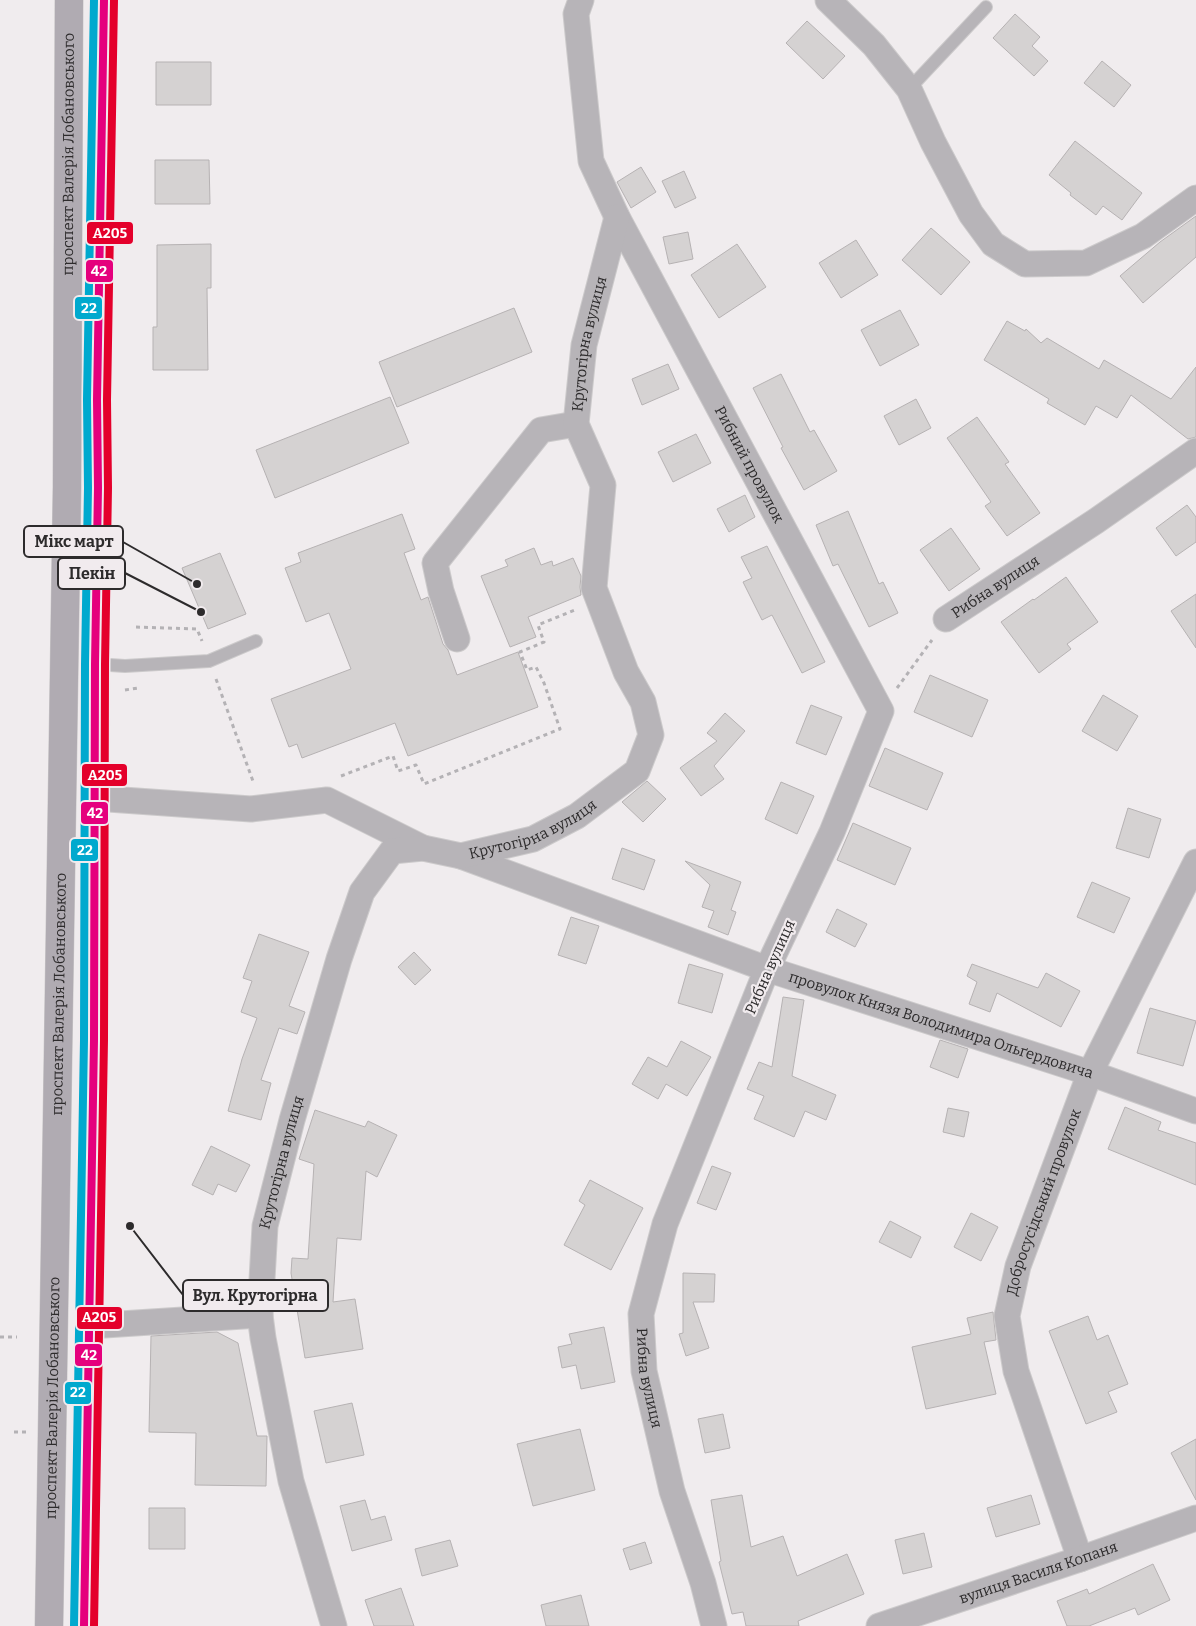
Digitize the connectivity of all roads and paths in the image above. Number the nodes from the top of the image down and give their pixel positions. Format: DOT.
graph roads {
  1 [pos="69,0"];
  2 [pos="104,0"];
  3 [pos="581,0"];
  4 [pos="828,0"];
  5 [pos="986,7"];
  6 [pos="909,89"];
  7 [pos="1196,198"];
  8 [pos="616,218"];
  9 [pos="576,424"];
  10 [pos="1196,451"];
  11 [pos="600,602"];
  12 [pos="946,619"];
  13 [pos="457,639"];
  14 [pos="256,641"];
  15 [pos="95,664"];
  16 [pos="125,666"];
  17 [pos="214,675"];
  18 [pos="125,699"];
  19 [pos="881,711"];
  20 [pos="341,776"];
  21 [pos="256,789"];
  22 [pos="94,798"];
  23 [pos="423,848"];
  24 [pos="461,856"];
  25 [pos="1196,862"];
  26 [pos="767,969"];
  27 [pos="1090,1073"];
  28 [pos="1196,1111"];
  29 [pos="260,1315"];
  30 [pos="89,1326"];
  31 [pos="0,1337"];
  32 [pos="17,1337"];
  33 [pos="1196,1518"];
  34 [pos="1080,1559"];
  35 [pos="49,1626"];
  36 [pos="84,1626"];
  37 [pos="334,1626"];
  38 [pos="714,1626"];
  39 [pos="879,1626"];
  1 -- 35 [label="main road, проспект Валерія Лобановського"];
  2 -- 15 [label="main road, проспект Валерія Лобановського"];
  3 -- 8 [label="street"];
  4 -- 6 [label="street"];
  5 -- 6 [label="lane"];
  6 -- 7 [label="street"];
  8 -- 9 [label="street, Крутогірна вулиця"];
  8 -- 19 [label="street, Рибний провулок"];
  9 -- 11 [label="street, Крутогірна вулиця"];
  9 -- 13 [label="street"];
  10 -- 12 [label="street, Рибна вулиця"];
  11 -- 20 [label="path"];
  11 -- 24 [label="street, Крутогірна вулиця"];
  12 -- 19 [label="path, Рибна вулиця"];
  14 -- 16 [label="lane"];
  15 -- 16 [label="lane"];
  15 -- 22 [label="main road, проспект Валерія Лобановського"];
  16 -- 18 [label="path"];
  17 -- 21 [label="path"];
  19 -- 26 [label="street, Рибна вулиця"];
  22 -- 23 [label="street"];
  22 -- 30 [label="main road, проспект Валерія Лобановського"];
  23 -- 24 [label="street, Крутогірна вулиця"];
  23 -- 29 [label="street, Крутогірна вулиця"];
  24 -- 26 [label="street, провулок Князя Володимира Ольґердовича"];
  25 -- 27 [label="street, Добросусідський провулок"];
  26 -- 27 [label="street, провулок Князя Володимира Ольґердовича"];
  26 -- 38 [label="street, Рибна вулиця"];
  27 -- 28 [label="street, провулок Князя Володимира Ольґердовича"];
  27 -- 34 [label="street, Добросусідський провулок"];
  29 -- 30 [label="street"];
  29 -- 37 [label="street, Крутогірна вулиця"];
  30 -- 36 [label="main road, проспект Валерія Лобановського"];
  31 -- 32 [label="path"];
  33 -- 34 [label="street, вулиця Василя Копаня"];
  34 -- 39 [label="street, вулиця Василя Копаня"];
}
